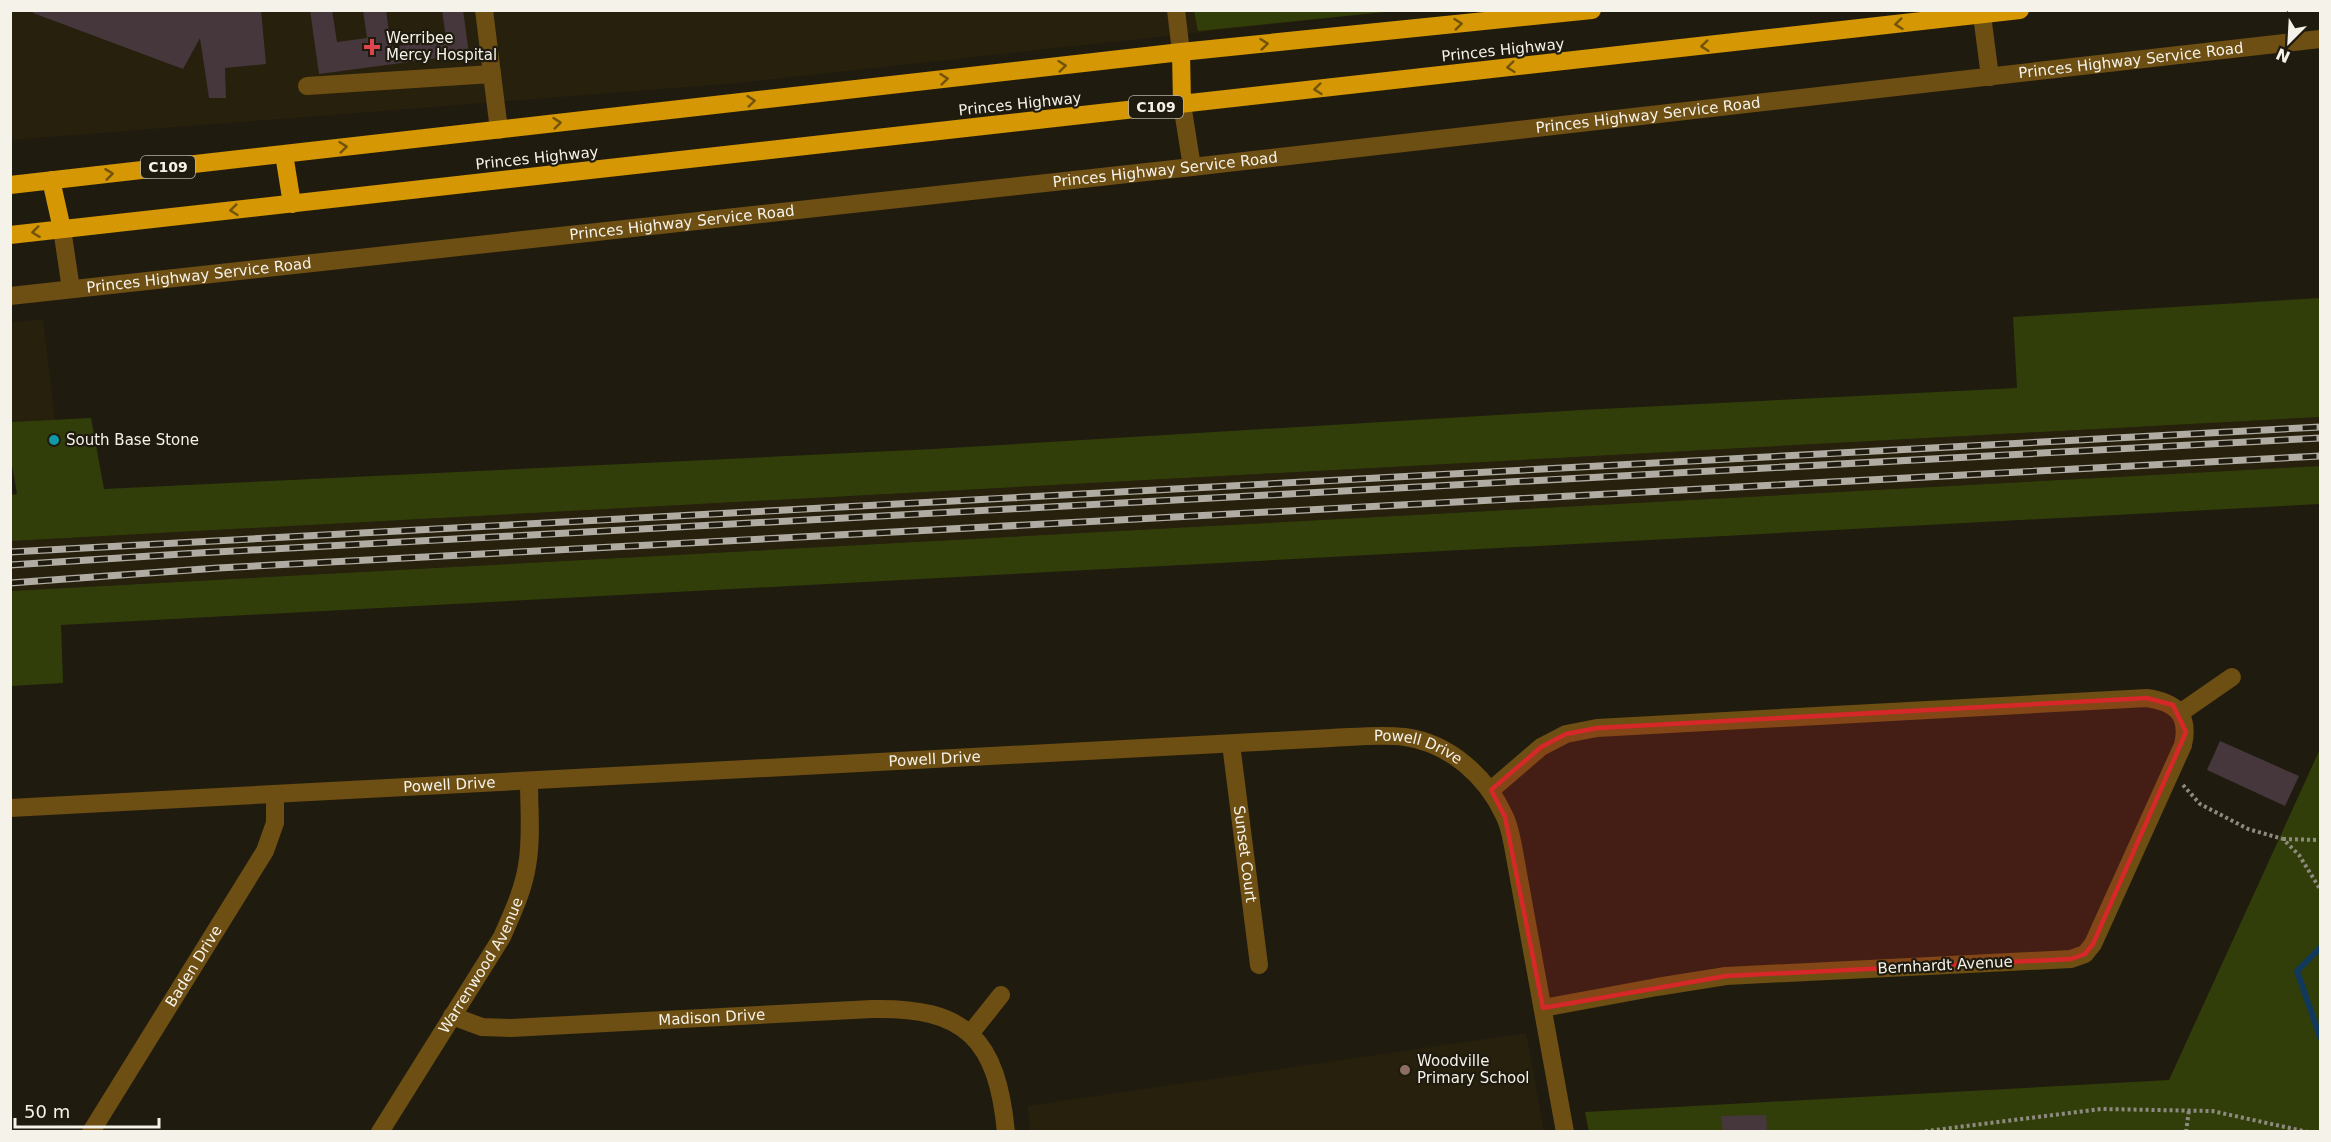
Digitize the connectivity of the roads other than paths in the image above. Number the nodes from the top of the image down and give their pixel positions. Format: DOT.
graph roads {
  1 [pos="484,10"];
  2 [pos="1176,10"];
  3 [pos="1592,10"];
  4 [pos="2020,10"];
  5 [pos="1981,13"];
  6 [pos="2320,39"];
  7 [pos="1181,52"];
  8 [pos="492,74"];
  9 [pos="1990,77"];
  10 [pos="307,86"];
  11 [pos="1182,104"];
  12 [pos="499,130"];
  13 [pos="284,154"];
  14 [pos="1192,167"];
  15 [pos="51,180"];
  16 [pos="10,185"];
  17 [pos="292,204"];
  18 [pos="62,229"];
  19 [pos="10,235"];
  20 [pos="71,289"];
  21 [pos="10,296"];
  22 [pos="2232,676"];
  23 [pos="2180,713"];
  24 [pos="1231,744"];
  25 [pos="529,782"];
  26 [pos="1491,790"];
  27 [pos="275,794"];
  28 [pos="10,808"];
  29 [pos="1259,965"];
  30 [pos="1001,995"];
  31 [pos="1543,1008"];
  32 [pos="452,1016"];
  33 [pos="970,1034"];
  34 [pos="91,1131"];
  35 [pos="380,1131"];
  36 [pos="1006,1131"];
  37 [pos="1565,1131"];
  1 -- 8 [label="street"];
  2 -- 7 [label="street"];
  7 -- 3 [label="highway, Princes Highway / C109, one-way"];
  4 -- 5 [label="highway, Princes Highway / C109"];
  5 -- 9 [label="street"];
  5 -- 11 [label="highway, Princes Highway / C109, one-way"];
  6 -- 9 [label="street, Princes Highway Service Road"];
  7 -- 11 [label="highway"];
  12 -- 7 [label="highway, Princes Highway / C109, one-way"];
  8 -- 10 [label="street"];
  8 -- 12 [label="street"];
  9 -- 14 [label="street, Princes Highway Service Road"];
  11 -- 14 [label="street"];
  11 -- 17 [label="highway, Princes Highway / C109"];
  13 -- 12 [label="highway, Princes Highway / C109, one-way"];
  15 -- 13 [label="highway, Princes Highway / C109, one-way"];
  13 -- 17 [label="highway"];
  14 -- 20 [label="street, Princes Highway Service Road"];
  15 -- 16 [label="highway, Princes Highway / C109"];
  15 -- 18 [label="highway"];
  17 -- 18 [label="highway, Princes Highway / C109, one-way"];
  18 -- 19 [label="highway, Princes Highway / C109, one-way"];
  18 -- 20 [label="street"];
  20 -- 21 [label="street, Princes Highway Service Road"];
  22 -- 23 [label="street"];
  23 -- 26 [label="street"];
  23 -- 31 [label="street, Bernhardt Avenue"];
  24 -- 25 [label="street, Powell Drive"];
  24 -- 26 [label="street, Powell Drive"];
  24 -- 29 [label="street, Sunset Court"];
  25 -- 27 [label="street, Powell Drive"];
  25 -- 32 [label="street, Warrenwood Avenue"];
  26 -- 31 [label="street, Powell Drive"];
  27 -- 28 [label="street, Powell Drive"];
  27 -- 34 [label="street, Baden Drive"];
  30 -- 33 [label="street"];
  31 -- 37 [label="street, Powell Drive"];
  32 -- 33 [label="street, Madison Drive"];
  32 -- 35 [label="street, Warrenwood Avenue"];
  33 -- 36 [label="street, Madison Drive"];
}
